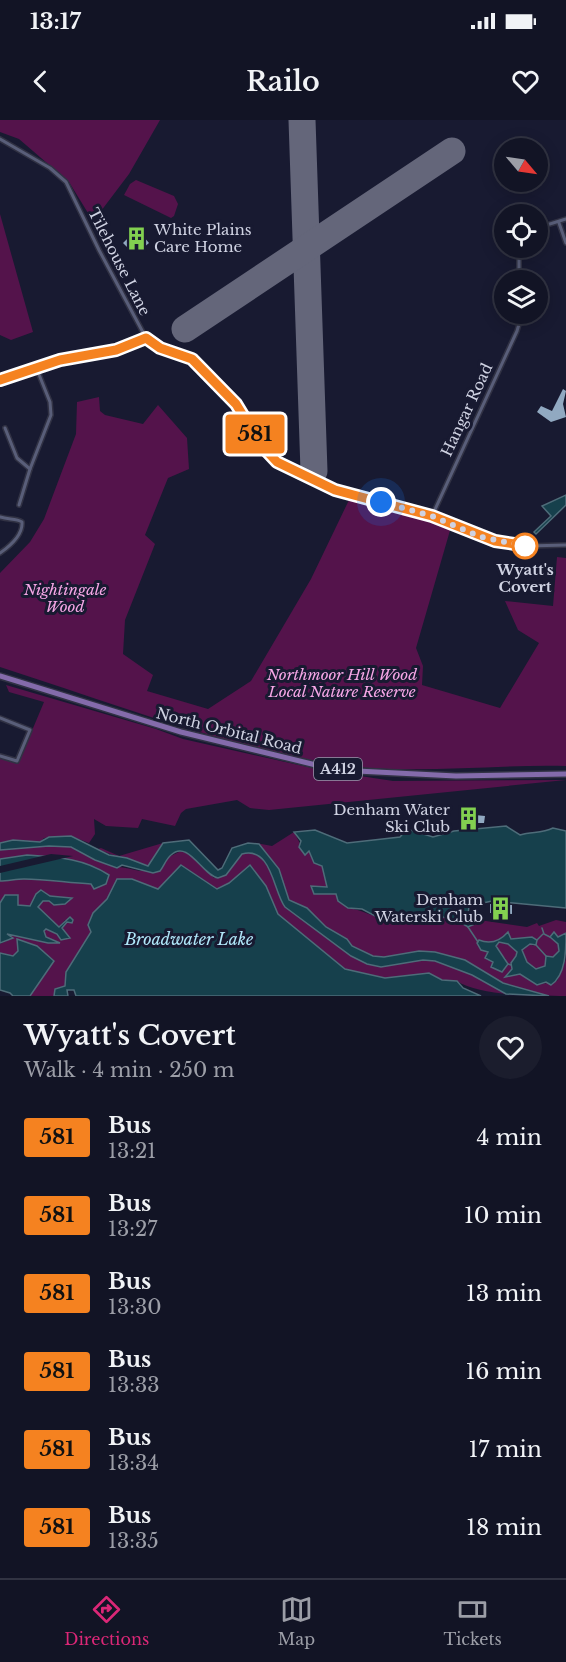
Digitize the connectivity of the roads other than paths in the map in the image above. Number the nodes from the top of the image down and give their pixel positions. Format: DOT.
graph roads {
  1 [pos="0,139"];
  2 [pos="566,219"];
  3 [pos="559,223"];
  4 [pos="548,226"];
  5 [pos="566,243"];
  6 [pos="519,324"];
  7 [pos="146,338"];
  8 [pos="36,367"];
  9 [pos="0,381"];
  10 [pos="6,428"];
  11 [pos="30,469"];
  12 [pos="20,505"];
  13 [pos="432,516"];
  14 [pos="0,517"];
  15 [pos="566,545"];
  16 [pos="0,553"];
  17 [pos="0,676"];
  18 [pos="0,718"];
  19 [pos="0,756"];
  20 [pos="566,774"];
  1 -- 7 [label="street, Tilehouse Lane"];
  2 -- 3 [label="street"];
  3 -- 4 [label="street"];
  3 -- 5 [label="street"];
  6 -- 13 [label="street, Hangar Road"];
  7 -- 8 [label="street"];
  7 -- 13 [label="street, Tilehouse Lane"];
  8 -- 9 [label="street"];
  8 -- 11 [label="street"];
  10 -- 11 [label="street"];
  11 -- 12 [label="street"];
  13 -- 15 [label="street, Tilehouse Lane"];
  14 -- 16 [label="street"];
  17 -- 20 [label="main road, North Orbital Road / A412"];
  18 -- 19 [label="street"];
}
